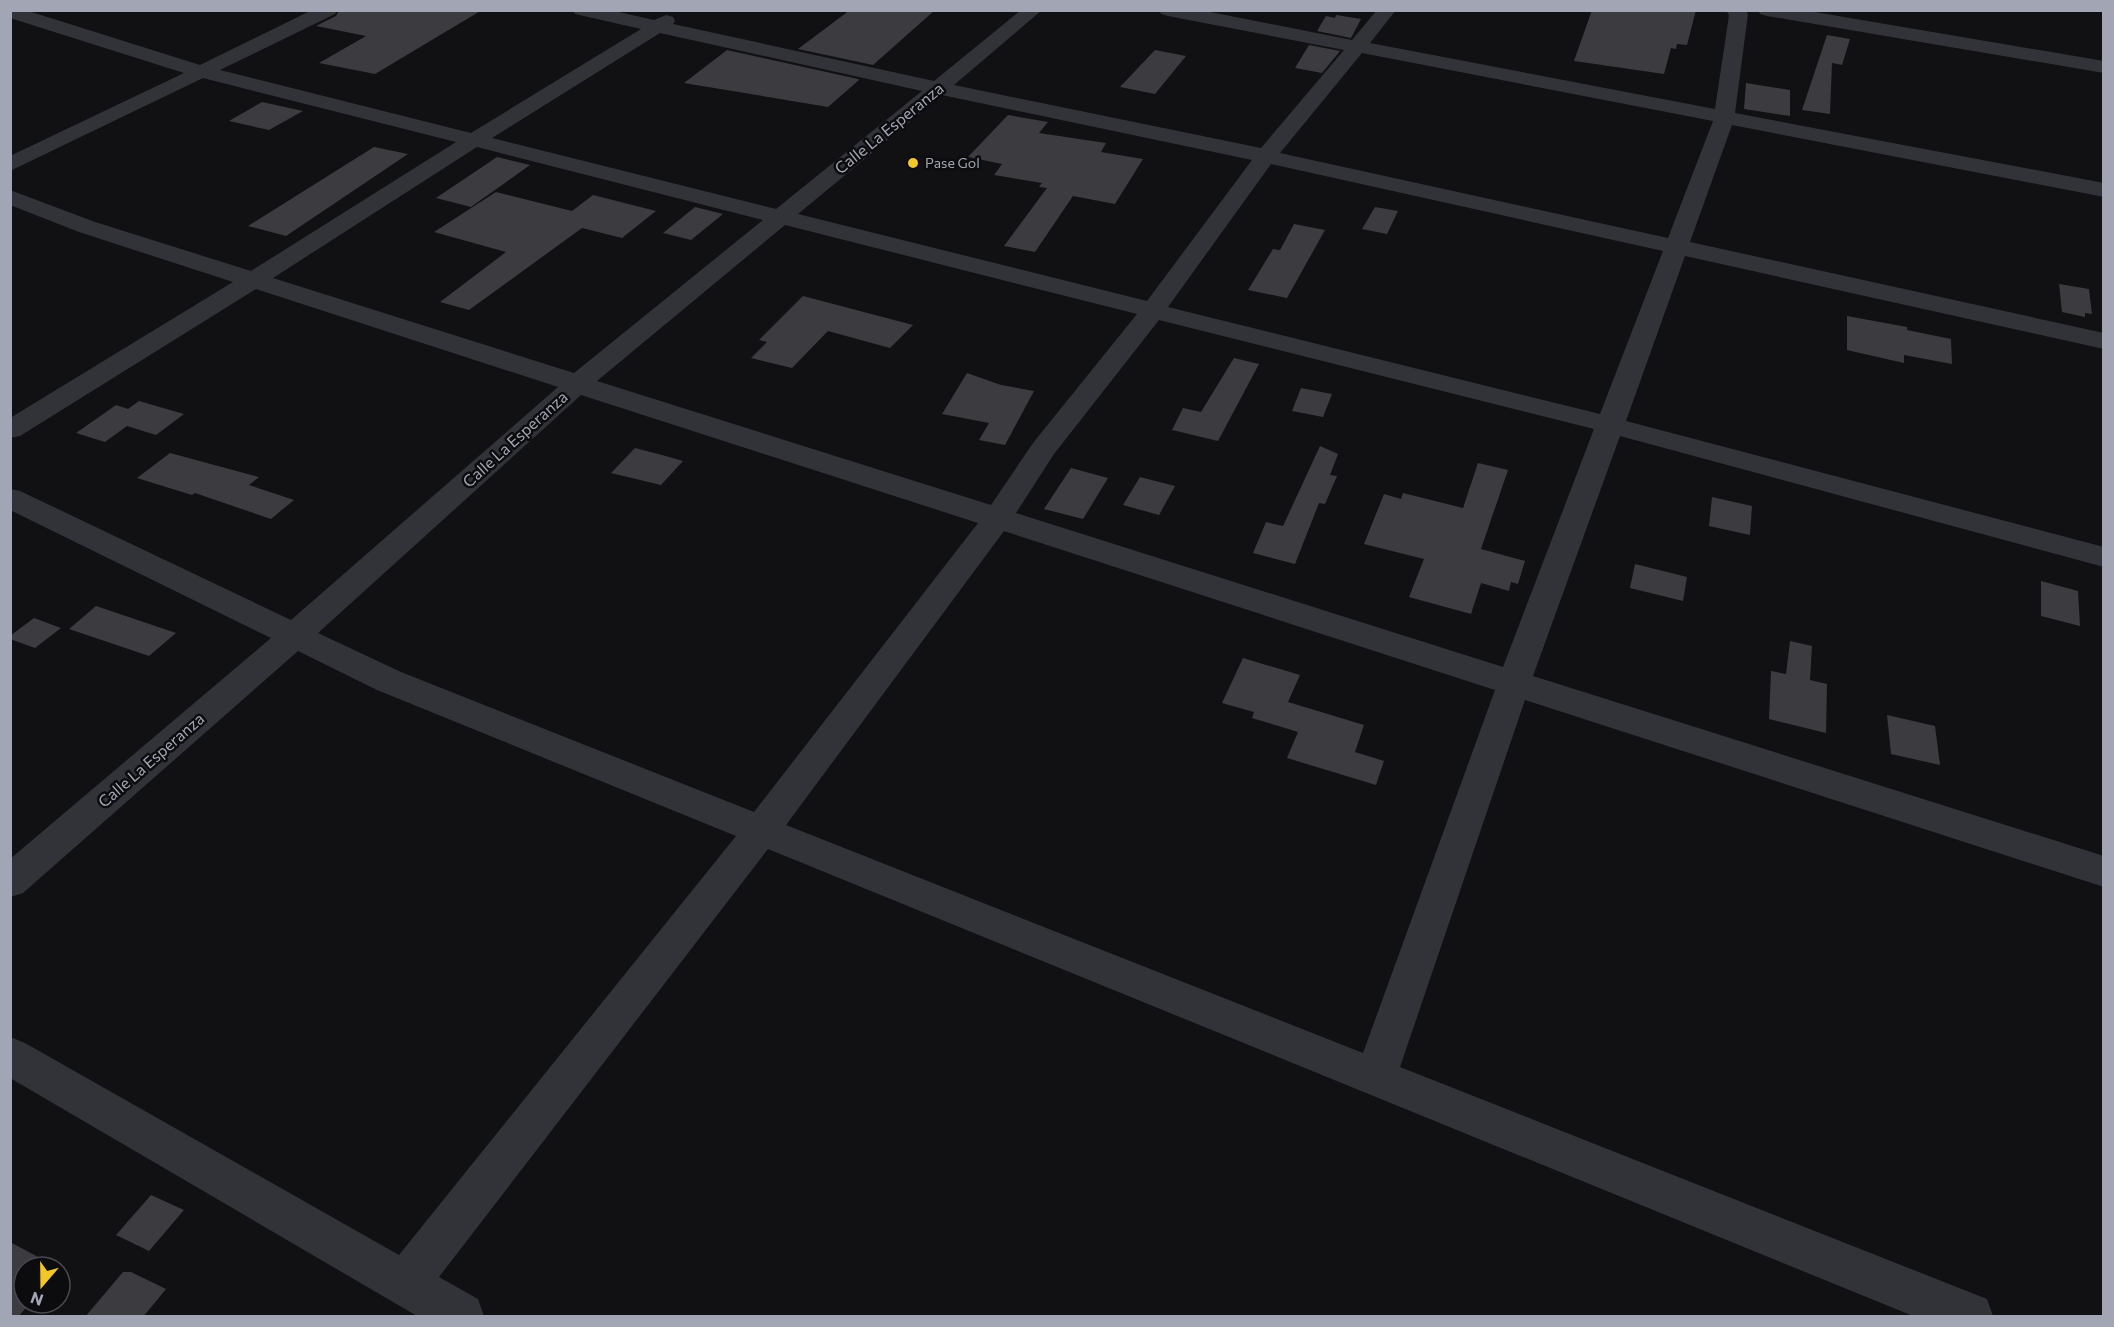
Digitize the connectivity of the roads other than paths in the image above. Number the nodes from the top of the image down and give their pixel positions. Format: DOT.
graph roads {
  1 [pos="328,10"];
  2 [pos="582,10"];
  3 [pos="683,10"];
  4 [pos="1033,10"];
  5 [pos="1168,10"];
  6 [pos="1387,10"];
  7 [pos="1735,10"];
  8 [pos="1767,10"];
  9 [pos="10,12"];
  10 [pos="658,27"];
  11 [pos="1357,47"];
  12 [pos="2103,67"];
  13 [pos="202,72"];
  14 [pos="938,88"];
  15 [pos="1724,119"];
  16 [pos="474,140"];
  17 [pos="1266,156"];
  18 [pos="10,165"];
  19 [pos="2103,190"];
  20 [pos="10,196"];
  21 [pos="780,216"];
  22 [pos="1676,247"];
  23 [pos="254,280"];
  24 [pos="1153,310"];
  25 [pos="2103,341"];
  26 [pos="577,384"];
  27 [pos="1610,425"];
  28 [pos="10,430"];
  29 [pos="10,498"];
  30 [pos="998,518"];
  31 [pos="2103,557"];
  32 [pos="296,635"];
  33 [pos="1514,683"];
  34 [pos="760,832"];
  35 [pos="2103,872"];
  36 [pos="10,882"];
  37 [pos="10,1056"];
  38 [pos="1375,1078"];
  39 [pos="435,1306"];
  40 [pos="1970,1317"];
  1 -- 13 [label="street"];
  2 -- 10 [label="street"];
  3 -- 10 [label="street"];
  4 -- 14 [label="street, Calle La Esperanza"];
  5 -- 11 [label="street"];
  6 -- 11 [label="street"];
  7 -- 15 [label="street"];
  8 -- 12 [label="street"];
  9 -- 13 [label="street"];
  10 -- 14 [label="street"];
  10 -- 16 [label="street"];
  11 -- 15 [label="street"];
  11 -- 17 [label="street"];
  13 -- 16 [label="street"];
  13 -- 18 [label="street"];
  14 -- 17 [label="street"];
  14 -- 21 [label="street, Calle La Esperanza"];
  15 -- 19 [label="street"];
  15 -- 22 [label="street"];
  16 -- 21 [label="street"];
  16 -- 23 [label="street"];
  17 -- 22 [label="street"];
  17 -- 24 [label="street"];
  20 -- 23 [label="street"];
  21 -- 24 [label="street"];
  21 -- 26 [label="street, Calle La Esperanza"];
  22 -- 25 [label="street"];
  22 -- 27 [label="street"];
  23 -- 26 [label="street"];
  23 -- 28 [label="street"];
  24 -- 27 [label="street"];
  24 -- 30 [label="street"];
  26 -- 30 [label="street"];
  26 -- 32 [label="street, Calle La Esperanza"];
  27 -- 31 [label="street"];
  27 -- 33 [label="street"];
  29 -- 32 [label="street"];
  30 -- 33 [label="street"];
  30 -- 34 [label="street"];
  32 -- 34 [label="street"];
  32 -- 36 [label="street, Calle La Esperanza"];
  33 -- 35 [label="street"];
  33 -- 38 [label="street"];
  34 -- 38 [label="street"];
  34 -- 39 [label="street"];
  37 -- 39 [label="street"];
  38 -- 40 [label="street"];
}
